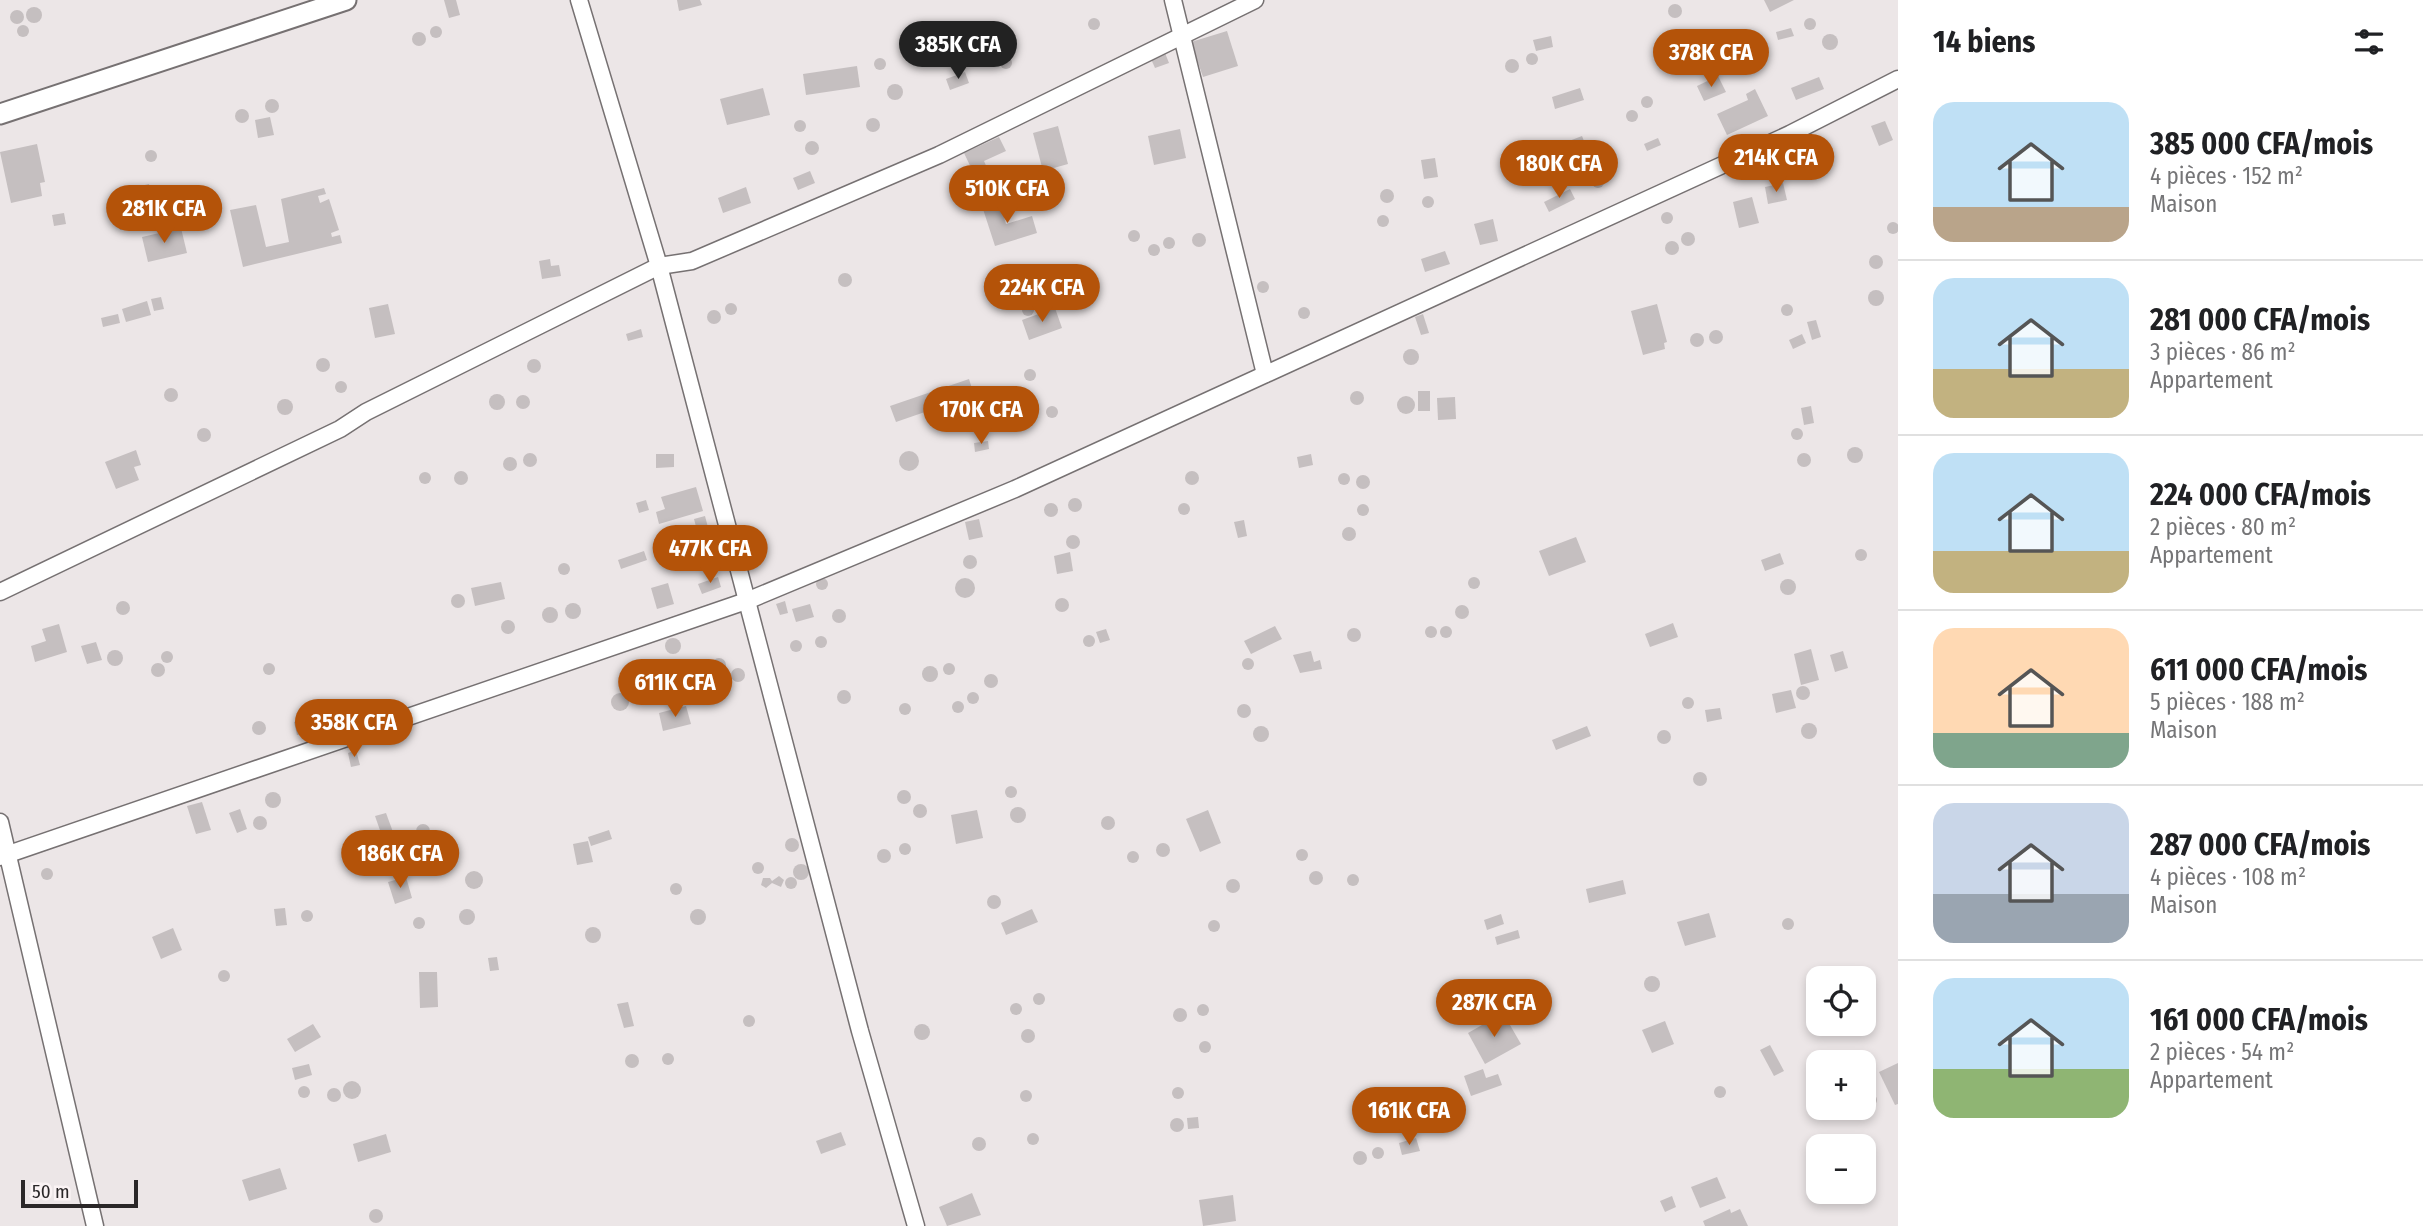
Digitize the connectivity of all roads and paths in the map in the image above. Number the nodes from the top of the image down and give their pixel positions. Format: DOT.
graph roads {
  1 [pos="346,0"];
  2 [pos="579,0"];
  3 [pos="1173,0"];
  4 [pos="1255,0"];
  5 [pos="1184,35"];
  6 [pos="1898,79"];
  7 [pos="0,114"];
  8 [pos="659,266"];
  9 [pos="1265,374"];
  10 [pos="0,592"];
  11 [pos="749,600"];
  12 [pos="0,822"];
  13 [pos="4,856"];
  14 [pos="95,1226"];
  15 [pos="916,1226"];
  1 -- 7 [label="street"];
  2 -- 8 [label="street"];
  3 -- 5 [label="street"];
  4 -- 5 [label="street"];
  5 -- 8 [label="street"];
  5 -- 9 [label="street"];
  6 -- 9 [label="street"];
  8 -- 10 [label="street"];
  8 -- 11 [label="street"];
  9 -- 11 [label="street"];
  11 -- 13 [label="street"];
  11 -- 15 [label="street"];
  12 -- 13 [label="street"];
  13 -- 14 [label="street"];
}
